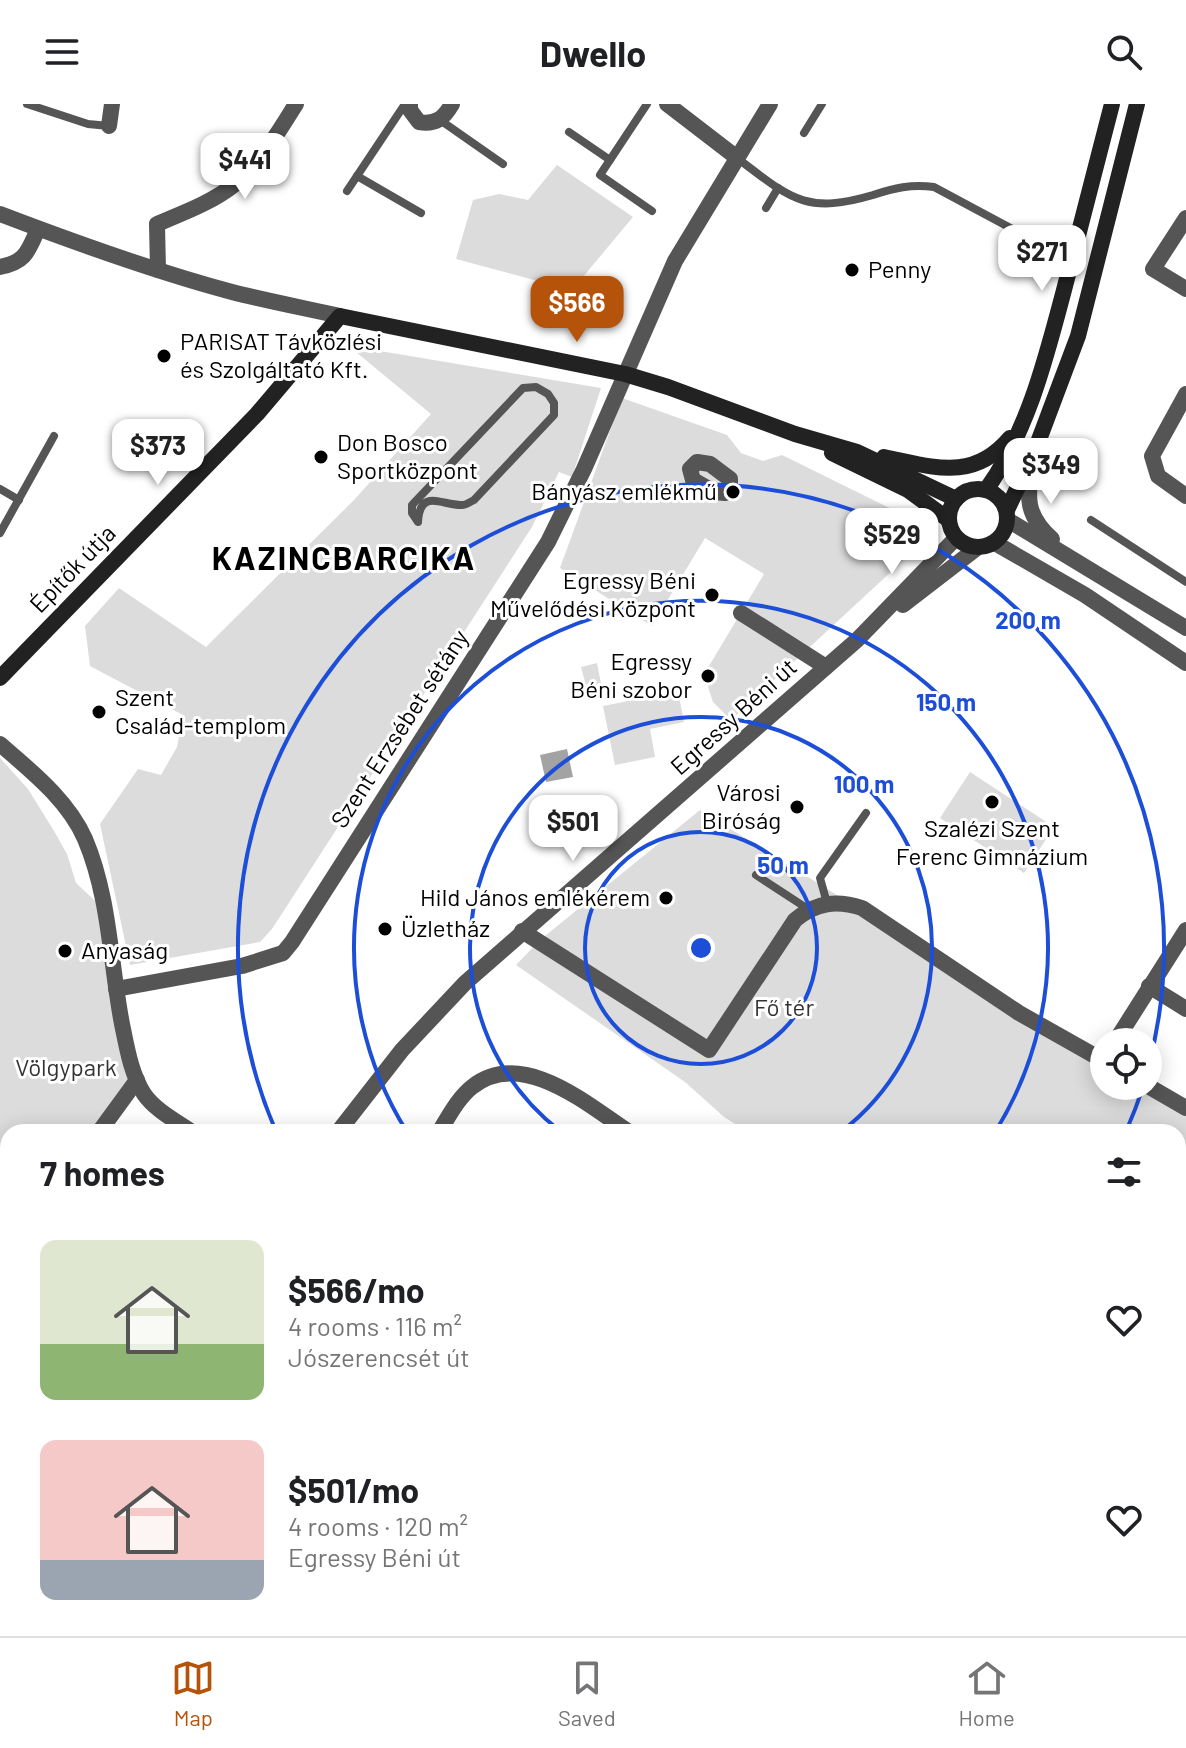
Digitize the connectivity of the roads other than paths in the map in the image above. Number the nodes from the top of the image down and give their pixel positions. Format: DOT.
graph roads {
  1 [pos="27,104"];
  2 [pos="112,104"];
  3 [pos="296,104"];
  4 [pos="408,104"];
  5 [pos="452,104"];
  6 [pos="647,104"];
  7 [pos="667,104"];
  8 [pos="770,104"];
  9 [pos="822,104"];
  10 [pos="1112,104"];
  11 [pos="1137,104"];
  12 [pos="440,120"];
  13 [pos="109,126"];
  14 [pos="569,132"];
  15 [pos="804,133"];
  16 [pos="736,157"];
  17 [pos="610,160"];
  18 [pos="503,164"];
  19 [pos="357,176"];
  20 [pos="778,188"];
  21 [pos="347,191"];
  22 [pos="766,208"];
  23 [pos="652,211"];
  24 [pos="421,213"];
  25 [pos="0,214"];
  26 [pos="1186,218"];
  27 [pos="38,229"];
  28 [pos="1035,241"];
  29 [pos="0,267"];
  30 [pos="158,270"];
  31 [pos="1186,289"];
  32 [pos="340,316"];
  33 [pos="625,374"];
  34 [pos="1186,394"];
  35 [pos="1026,418"];
  36 [pos="795,434"];
  37 [pos="54,436"];
  38 [pos="857,452"];
  39 [pos="1034,453"];
  40 [pos="0,489"];
  41 [pos="986,490"];
  42 [pos="1186,496"];
  43 [pos="956,499"];
  44 [pos="19,500"];
  45 [pos="1007,515"];
  46 [pos="949,520"];
  47 [pos="1091,520"];
  48 [pos="418,522"];
  49 [pos="0,533"];
  50 [pos="956,538"];
  51 [pos="995,543"];
  52 [pos="977,548"];
  53 [pos="1071,557"];
  54 [pos="1186,582"];
  55 [pos="741,613"];
  56 [pos="1186,628"];
  57 [pos="857,640"];
  58 [pos="1186,663"];
  59 [pos="826,667"];
  60 [pos="0,678"];
  61 [pos="0,744"];
  62 [pos="866,813"];
  63 [pos="756,875"];
  64 [pos="827,903"];
  65 [pos="808,909"];
  66 [pos="1186,930"];
  67 [pos="522,931"];
  68 [pos="1149,986"];
  69 [pos="116,989"];
  70 [pos="1186,1009"];
  71 [pos="1124,1028"];
  72 [pos="1090,1053"];
  73 [pos="137,1080"];
  74 [pos="1162,1094"];
  75 [pos="1186,1108"];
  76 [pos="105,1124"];
  77 [pos="179,1124"];
  78 [pos="344,1124"];
  79 [pos="444,1124"];
  80 [pos="617,1124"];
  1 -- 13 [label="lane"];
  2 -- 13 [label="street"];
  3 -- 30 [label="street"];
  4 -- 12 [label="street"];
  4 -- 19 [label="lane"];
  5 -- 12 [label="street"];
  6 -- 17 [label="lane"];
  7 -- 16 [label="street"];
  8 -- 16 [label="street, Szent Erzsébet sétány"];
  9 -- 15 [label="lane"];
  10 -- 35 [label="street"];
  11 -- 39 [label="street"];
  12 -- 18 [label="lane"];
  14 -- 17 [label="lane"];
  16 -- 20 [label="lane"];
  16 -- 33 [label="street, Szent Erzsébet sétány"];
  17 -- 23 [label="lane"];
  19 -- 21 [label="lane"];
  19 -- 24 [label="lane"];
  20 -- 22 [label="lane"];
  20 -- 28 [label="lane"];
  25 -- 27 [label="street"];
  26 -- 31 [label="street"];
  27 -- 29 [label="street"];
  27 -- 30 [label="street"];
  30 -- 32 [label="street"];
  32 -- 33 [label="street"];
  32 -- 60 [label="street, Építők útja"];
  33 -- 36 [label="street"];
  33 -- 69 [label="street, Szent Erzsébet sétány"];
  34 -- 42 [label="street"];
  35 -- 38 [label="street"];
  35 -- 41 [label="street"];
  36 -- 38 [label="street"];
  36 -- 46 [label="street"];
  37 -- 44 [label="lane"];
  38 -- 43 [label="street"];
  39 -- 45 [label="street"];
  39 -- 53 [label="street"];
  40 -- 44 [label="lane"];
  41 -- 43 [label="street"];
  41 -- 45 [label="street"];
  43 -- 46 [label="street"];
  44 -- 49 [label="lane"];
  45 -- 51 [label="street"];
  45 -- 53 [label="street"];
  46 -- 50 [label="street"];
  47 -- 54 [label="lane"];
  48 -- 48 [label="lane"];
  50 -- 52 [label="street"];
  50 -- 57 [label="street, Egressy Béni út"];
  51 -- 52 [label="street"];
  51 -- 58 [label="street"];
  52 -- 57 [label="street"];
  53 -- 56 [label="street"];
  55 -- 59 [label="street"];
  57 -- 59 [label="street, Egressy Béni út"];
  59 -- 67 [label="street, Egressy Béni út"];
  61 -- 69 [label="street"];
  62 -- 64 [label="lane"];
  63 -- 65 [label="lane"];
  64 -- 65 [label="street"];
  64 -- 72 [label="street"];
  65 -- 67 [label="street"];
  66 -- 68 [label="street"];
  67 -- 78 [label="street, Egressy Béni út"];
  68 -- 70 [label="street"];
  68 -- 71 [label="street"];
  69 -- 73 [label="street"];
  73 -- 76 [label="street"];
  73 -- 77 [label="street"];
  74 -- 75 [label="street"];
  79 -- 80 [label="street"];
}
